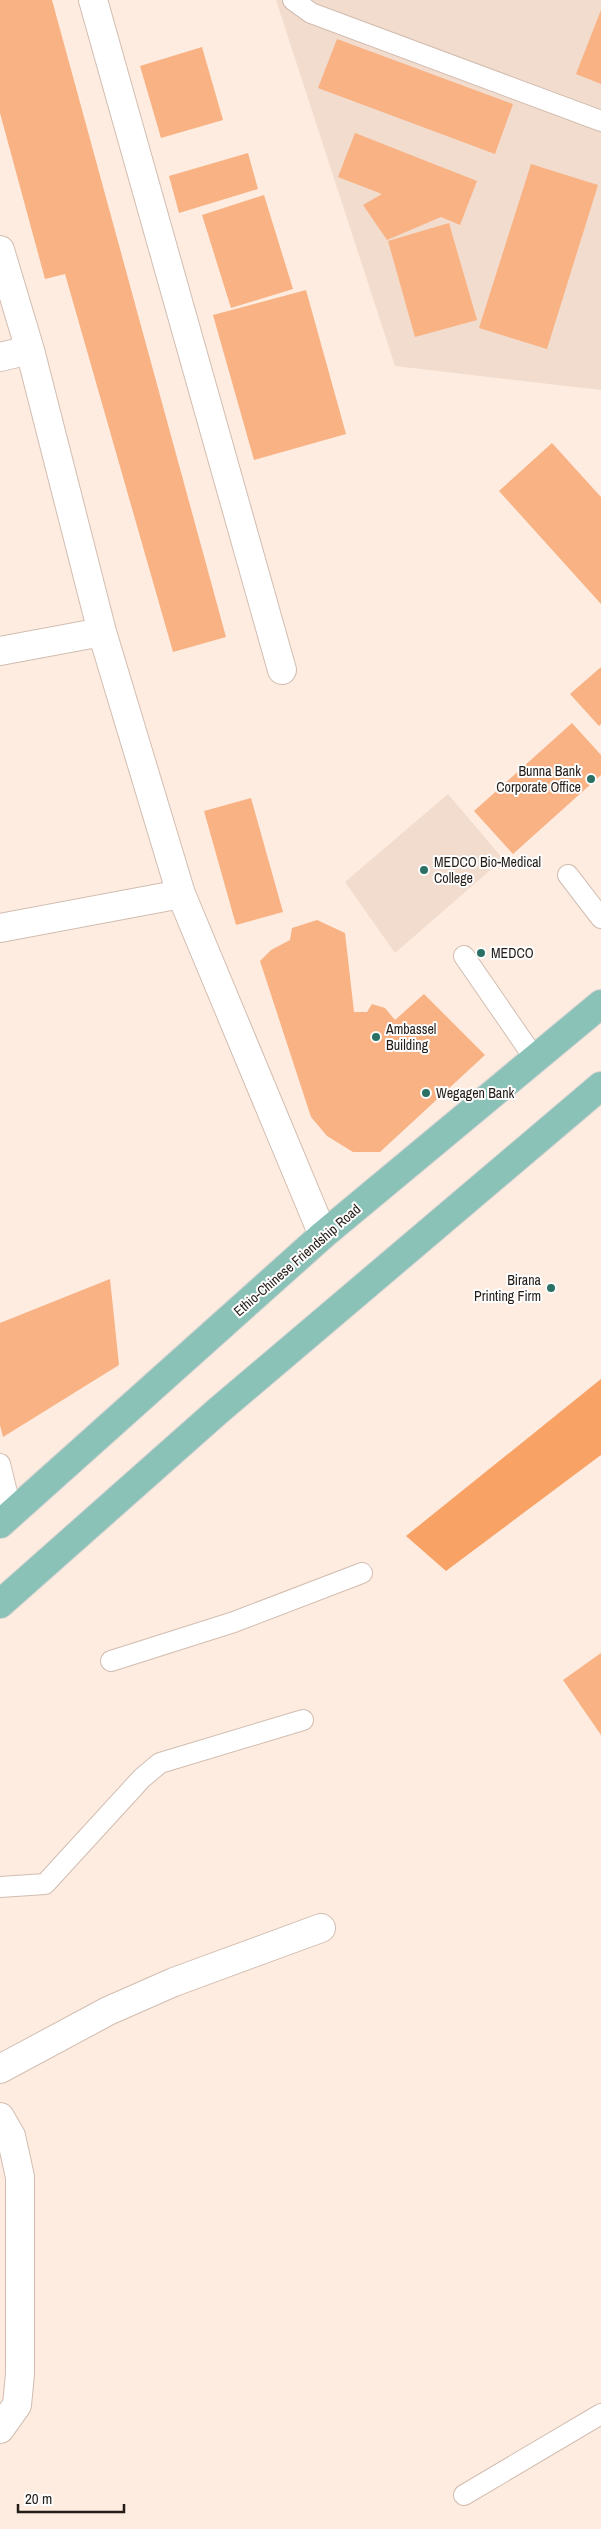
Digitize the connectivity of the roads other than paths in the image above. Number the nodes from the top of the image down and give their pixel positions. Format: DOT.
graph roads {
  1 [pos="93,0"];
  2 [pos="293,0"];
  3 [pos="601,121"];
  4 [pos="0,250"];
  5 [pos="30,350"];
  6 [pos="0,357"];
  7 [pos="102,632"];
  8 [pos="0,651"];
  9 [pos="282,670"];
  10 [pos="568,875"];
  11 [pos="181,894"];
  12 [pos="601,918"];
  13 [pos="0,928"];
  14 [pos="464,956"];
  15 [pos="601,1004"];
  16 [pos="536,1059"];
  17 [pos="601,1086"];
  18 [pos="323,1236"];
  19 [pos="0,1464"];
  20 [pos="6,1518"];
  21 [pos="362,1573"];
  22 [pos="0,1604"];
  23 [pos="111,1661"];
  24 [pos="303,1720"];
  25 [pos="0,1887"];
  26 [pos="321,1928"];
  27 [pos="0,2070"];
  28 [pos="0,2117"];
  29 [pos="601,2414"];
  30 [pos="0,2429"];
  31 [pos="464,2495"];
  1 -- 9 [label="street"];
  2 -- 3 [label="lane"];
  4 -- 5 [label="street"];
  5 -- 6 [label="street"];
  5 -- 7 [label="street"];
  7 -- 8 [label="street"];
  7 -- 11 [label="street"];
  10 -- 12 [label="lane"];
  11 -- 13 [label="street"];
  11 -- 18 [label="street"];
  14 -- 16 [label="lane"];
  15 -- 16 [label="main road, Ethio-Chinese Friendship Road"];
  16 -- 18 [label="main road, Ethio-Chinese Friendship Road"];
  17 -- 22 [label="main road"];
  18 -- 20 [label="main road, Ethio-Chinese Friendship Road"];
  19 -- 20 [label="lane"];
  21 -- 23 [label="lane"];
  24 -- 25 [label="lane"];
  26 -- 27 [label="street"];
  28 -- 30 [label="street"];
  29 -- 31 [label="lane"];
}
